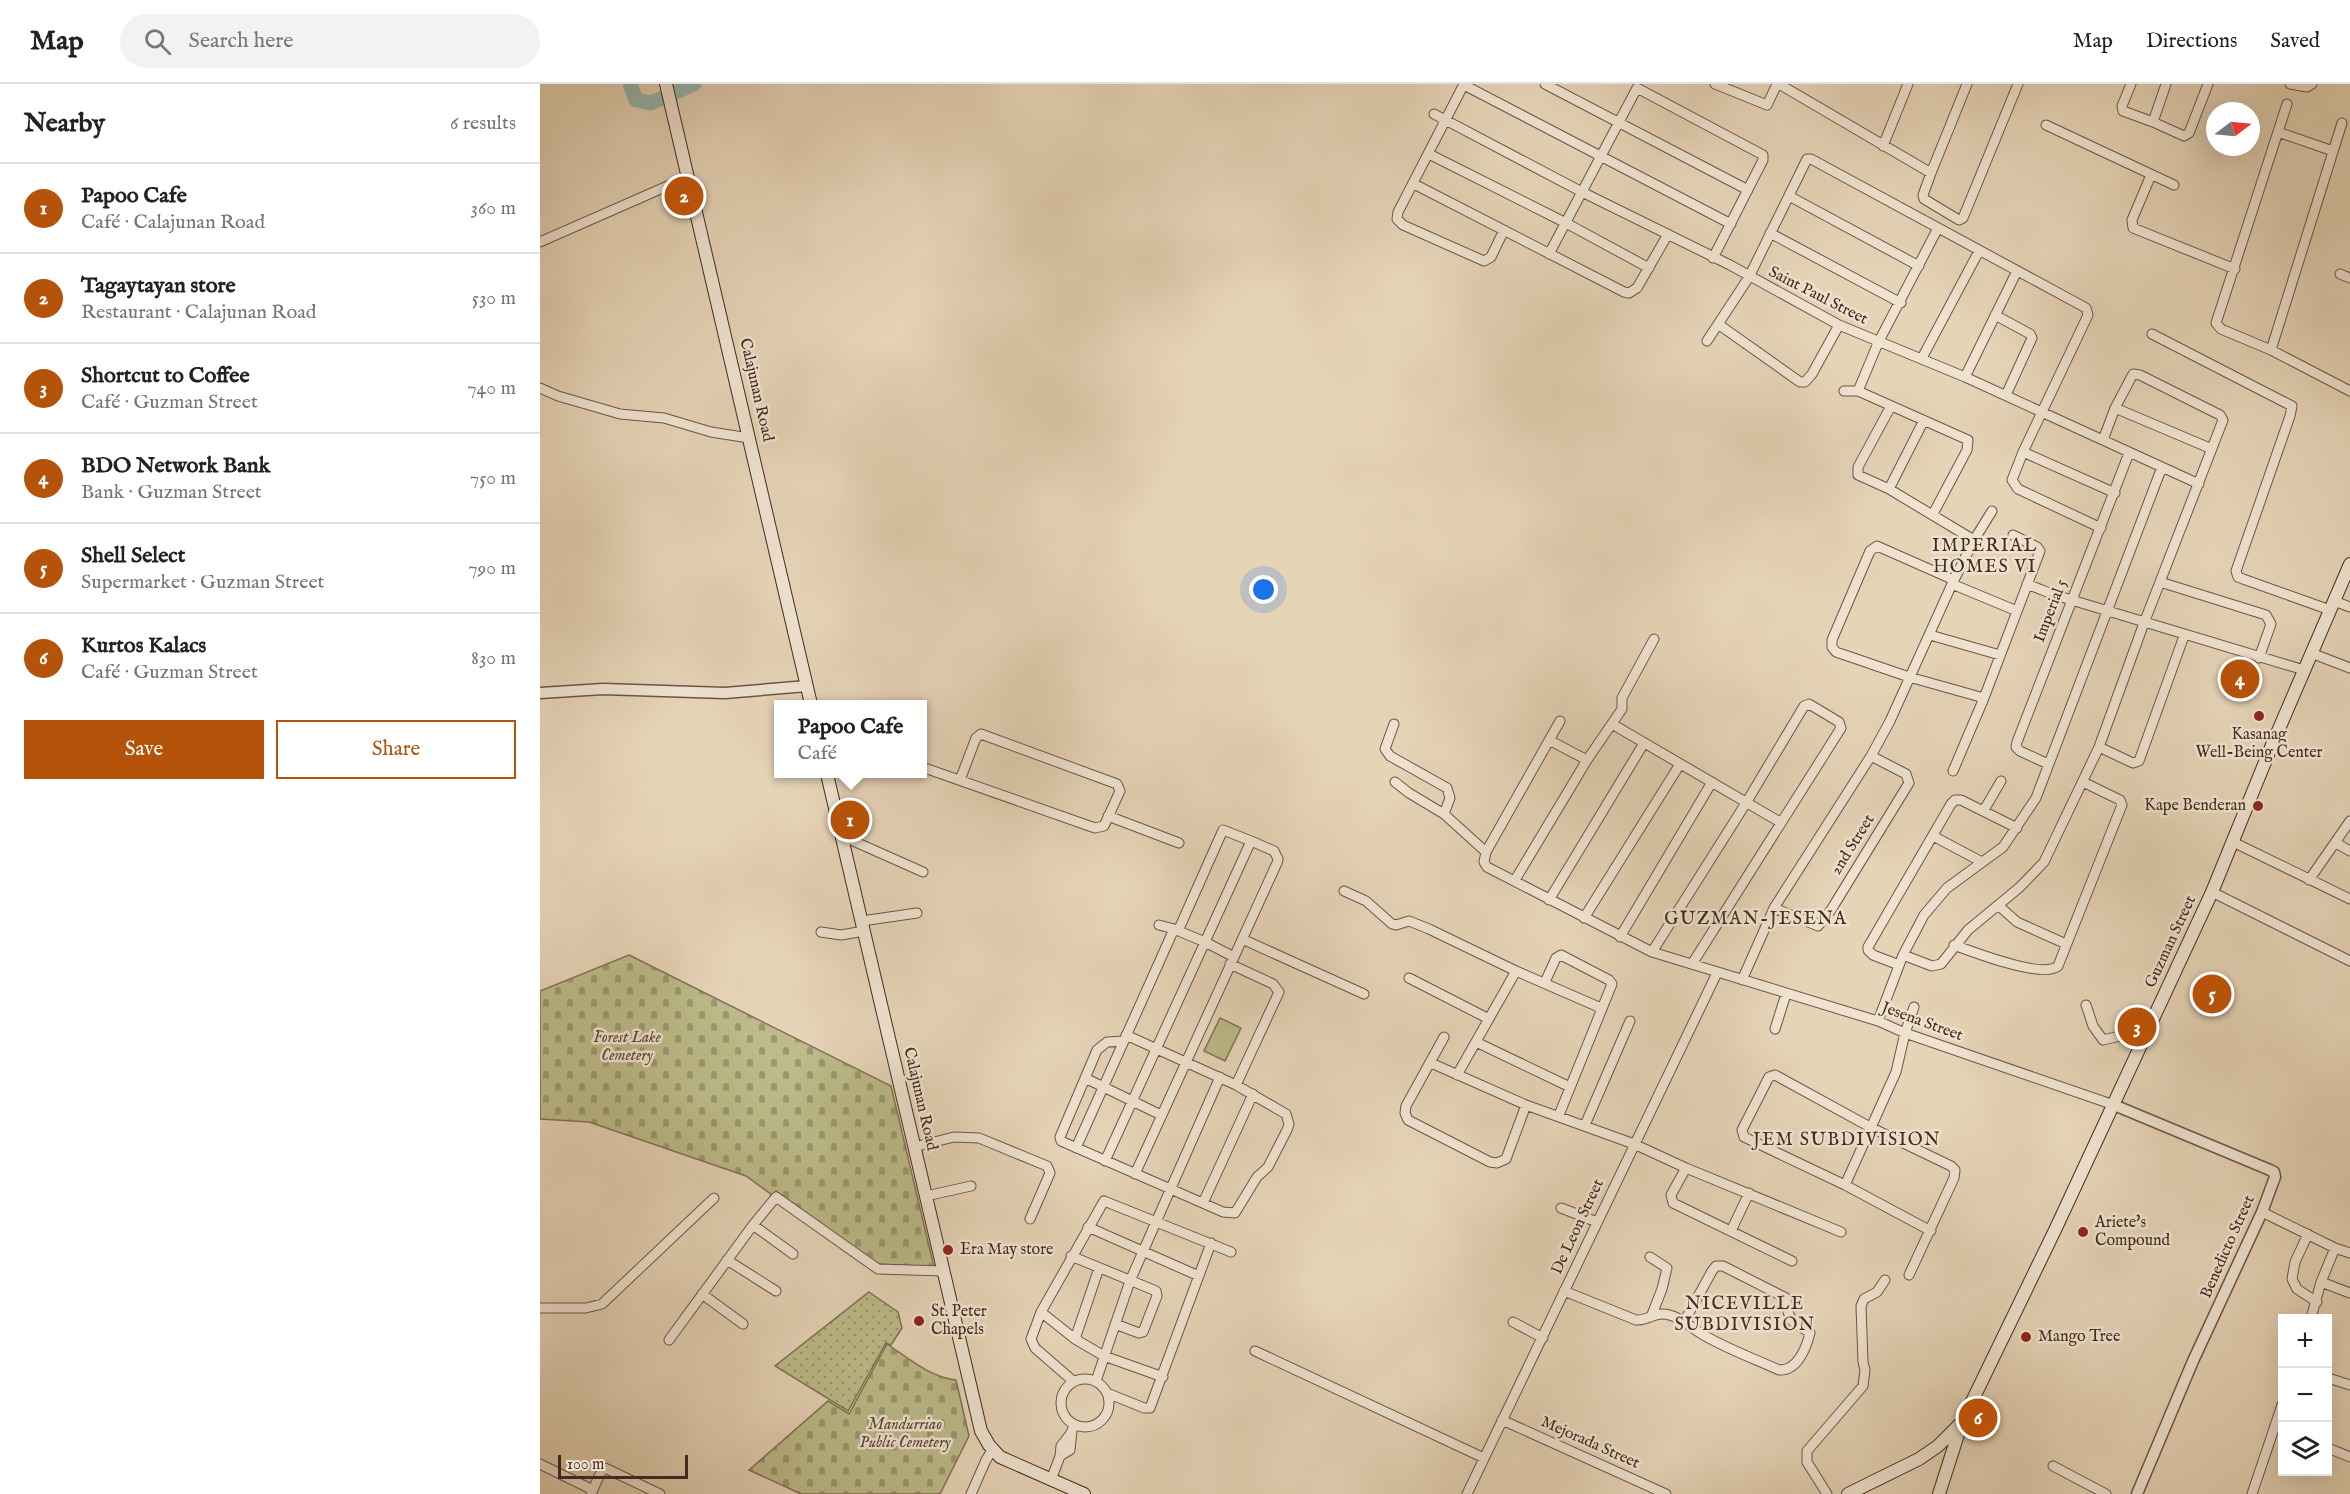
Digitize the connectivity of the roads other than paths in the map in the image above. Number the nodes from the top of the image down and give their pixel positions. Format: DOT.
graph roads {
  1 [pos="1464,84"];
  2 [pos="1545,84"];
  3 [pos="1714,84"];
  4 [pos="1778,84"];
  5 [pos="1908,84"];
  6 [pos="1967,84"];
  7 [pos="2018,84"];
  8 [pos="2131,84"];
  9 [pos="2166,84"];
  10 [pos="2208,84"];
  11 [pos="2290,84"];
  12 [pos="2312,84"];
  13 [pos="667,87"];
  14 [pos="2287,104"];
  15 [pos="1434,114"];
  16 [pos="1446,120"];
  17 [pos="2153,122"];
  18 [pos="1619,123"];
  19 [pos="2342,123"];
  20 [pos="2046,125"];
  21 [pos="2278,132"];
  22 [pos="1883,146"];
  23 [pos="2333,151"];
  24 [pos="1430,154"];
  25 [pos="1600,156"];
  26 [pos="1931,173"];
  27 [pos="2151,175"];
  28 [pos="688,177"];
  29 [pos="1414,184"];
  30 [pos="2175,185"];
  31 [pos="1748,190"];
  32 [pos="1582,192"];
  33 [pos="1789,196"];
  34 [pos="1566,223"];
  35 [pos="1731,224"];
  36 [pos="1938,228"];
  37 [pos="1504,230"];
  38 [pos="1770,233"];
  39 [pos="1668,234"];
  40 [pos="540,242"];
  41 [pos="1979,251"];
  42 [pos="1549,254"];
  43 [pos="1713,258"];
  44 [pos="1919,266"];
  45 [pos="1649,268"];
  46 [pos="2235,269"];
  47 [pos="2017,271"];
  48 [pos="2340,274"];
  49 [pos="1749,277"];
  50 [pos="2350,278"];
  51 [pos="1901,303"];
  52 [pos="1995,315"];
  53 [pos="1718,324"];
  54 [pos="1839,325"];
  55 [pos="2152,334"];
  56 [pos="1707,341"];
  57 [pos="1878,343"];
  58 [pos="2271,350"];
  59 [pos="1922,358"];
  60 [pos="1965,377"];
  61 [pos="540,388"];
  62 [pos="1844,391"];
  63 [pos="1858,391"];
  64 [pos="2350,391"];
  65 [pos="2006,395"];
  66 [pos="1891,406"];
  67 [pos="2115,408"];
  68 [pos="2042,411"];
  69 [pos="1923,422"];
  70 [pos="749,438"];
  71 [pos="2103,440"];
  72 [pos="2212,449"];
  73 [pos="2023,452"];
  74 [pos="2129,453"];
  75 [pos="2162,468"];
  76 [pos="2199,484"];
  77 [pos="1889,489"];
  78 [pos="2115,493"];
  79 [pos="1992,511"];
  80 [pos="1933,514"];
  81 [pos="2100,528"];
  82 [pos="2013,534"];
  83 [pos="1974,540"];
  84 [pos="2350,566"];
  85 [pos="1953,582"];
  86 [pos="2160,582"];
  87 [pos="2027,584"];
  88 [pos="2071,600"];
  89 [pos="2332,605"];
  90 [pos="2350,607"];
  91 [pos="2017,611"];
  92 [pos="2106,611"];
  93 [pos="2144,623"];
  94 [pos="1930,635"];
  95 [pos="2184,636"];
  96 [pos="1654,639"];
  97 [pos="2311,653"];
  98 [pos="2000,655"];
  99 [pos="2259,658"];
  100 [pos="2350,668"];
  101 [pos="2304,670"];
  102 [pos="1909,677"];
  103 [pos="807,686"];
  104 [pos="540,693"];
  105 [pos="1984,698"];
  106 [pos="810,700"];
  107 [pos="1560,721"];
  108 [pos="1394,724"];
  109 [pos="1612,724"];
  110 [pos="1550,740"];
  111 [pos="1644,743"];
  112 [pos="2099,747"];
  113 [pos="1871,756"];
  114 [pos="1587,760"];
  115 [pos="1680,764"];
  116 [pos="2048,764"];
  117 [pos="927,769"];
  118 [pos="1953,771"];
  119 [pos="828,778"];
  120 [pos="960,780"];
  121 [pos="2001,781"];
  122 [pos="1395,782"];
  123 [pos="1712,782"];
  124 [pos="2083,782"];
  125 [pos="1746,803"];
  126 [pos="1984,810"];
  127 [pos="1444,814"];
  128 [pos="1108,816"];
  129 [pos="2350,821"];
  130 [pos="1780,822"];
  131 [pos="2017,828"];
  132 [pos="842,836"];
  133 [pos="1933,836"];
  134 [pos="1251,841"];
  135 [pos="2233,842"];
  136 [pos="1179,843"];
  137 [pos="2336,843"];
  138 [pos="2350,851"];
  139 [pos="1486,852"];
  140 [pos="1982,862"];
  141 [pos="923,872"];
  142 [pos="1515,880"];
  143 [pos="2309,880"];
  144 [pos="1344,891"];
  145 [pos="2212,892"];
  146 [pos="2349,899"];
  147 [pos="1549,900"];
  148 [pos="1998,905"];
  149 [pos="1774,908"];
  150 [pos="917,913"];
  151 [pos="1584,918"];
  152 [pos="1158,925"];
  153 [pos="863,926"];
  154 [pos="1176,930"];
  155 [pos="821,932"];
  156 [pos="1620,937"];
  157 [pos="1242,939"];
  158 [pos="1204,942"];
  159 [pos="2066,944"];
  160 [pos="1954,945"];
  161 [pos="1652,952"];
  162 [pos="1903,955"];
  163 [pos="1232,961"];
  164 [pos="2350,961"];
  165 [pos="1692,964"];
  166 [pos="1899,965"];
  167 [pos="1516,971"];
  168 [pos="1718,973"];
  169 [pos="1408,978"];
  170 [pos="1742,980"];
  171 [pos="1545,982"];
  172 [pos="1364,994"];
  173 [pos="1786,994"];
  174 [pos="2086,1005"];
  175 [pos="1914,1007"];
  176 [pos="1601,1008"];
  177 [pos="1489,1019"];
  178 [pos="1630,1021"];
  179 [pos="1878,1021"];
  180 [pos="1775,1029"];
  181 [pos="1905,1033"];
  182 [pos="1444,1037"];
  183 [pos="1125,1038"];
  184 [pos="2142,1041"];
  185 [pos="1476,1042"];
  186 [pos="1155,1048"];
  187 [pos="1185,1061"];
  188 [pos="1431,1064"];
  189 [pos="1457,1075"];
  190 [pos="1220,1077"];
  191 [pos="1085,1078"];
  192 [pos="1236,1085"];
  193 [pos="1104,1087"];
  194 [pos="1570,1087"];
  195 [pos="1253,1094"];
  196 [pos="1131,1101"];
  197 [pos="1526,1105"];
  198 [pos="2114,1105"];
  199 [pos="1161,1115"];
  200 [pos="1559,1115"];
  201 [pos="1584,1125"];
  202 [pos="1870,1127"];
  203 [pos="1634,1144"];
  204 [pos="914,1147"];
  205 [pos="1076,1148"];
  206 [pos="1105,1161"];
  207 [pos="1686,1168"];
  208 [pos="1135,1174"];
  209 [pos="1845,1185"];
  210 [pos="971,1186"];
  211 [pos="1169,1189"];
  212 [pos="1749,1193"];
  213 [pos="926,1196"];
  214 [pos="714,1198"];
  215 [pos="1203,1203"];
  216 [pos="1562,1208"];
  217 [pos="2262,1212"];
  218 [pos="1030,1220"];
  219 [pos="1157,1221"];
  220 [pos="1597,1222"];
  221 [pos="753,1225"];
  222 [pos="1088,1227"];
  223 [pos="1731,1231"];
  224 [pos="1931,1231"];
  225 [pos="1841,1232"];
  226 [pos="2308,1234"];
  227 [pos="1211,1243"];
  228 [pos="2335,1248"];
  229 [pos="1231,1252"];
  230 [pos="1143,1253"];
  231 [pos="2350,1253"];
  232 [pos="793,1254"];
  233 [pos="1071,1256"];
  234 [pos="1650,1257"];
  235 [pos="727,1260"];
  236 [pos="1792,1261"];
  237 [pos="1100,1268"];
  238 [pos="943,1271"];
  239 [pos="1909,1275"];
  240 [pos="1199,1276"];
  241 [pos="1885,1280"];
  242 [pos="1130,1281"];
  243 [pos="2321,1282"];
  244 [pos="776,1291"];
  245 [pos="1564,1291"];
  246 [pos="2350,1293"];
  247 [pos="702,1294"];
  248 [pos="2317,1302"];
  249 [pos="540,1308"];
  250 [pos="1041,1312"];
  251 [pos="2312,1314"];
  252 [pos="1651,1317"];
  253 [pos="1513,1322"];
  254 [pos="1684,1322"];
  255 [pos="743,1324"];
  256 [pos="1115,1324"];
  257 [pos="1543,1338"];
  258 [pos="1075,1339"];
  259 [pos="669,1340"];
  260 [pos="1255,1351"];
  261 [pos="1104,1356"];
  262 [pos="1163,1377"];
  263 [pos="2332,1379"];
  264 [pos="1073,1381"];
  265 [pos="1096,1381"];
  266 [pos="2350,1385"];
  267 [pos="1107,1393"];
  268 [pos="1502,1420"];
  269 [pos="1962,1422"];
  270 [pos="1072,1429"];
  271 [pos="2278,1430"];
  272 [pos="993,1449"];
  273 [pos="2332,1450"];
  274 [pos="2350,1457"];
  275 [pos="1484,1458"];
  276 [pos="540,1464"];
  277 [pos="2053,1467"];
  278 [pos="1051,1480"];
  279 [pos="592,1492"];
  280 [pos="660,1494"];
  281 [pos="971,1494"];
  282 [pos="1084,1494"];
  283 [pos="1467,1494"];
  284 [pos="1666,1494"];
  285 [pos="1827,1494"];
  286 [pos="1848,1494"];
  287 [pos="1939,1494"];
  288 [pos="2106,1494"];
  289 [pos="2137,1494"];
  290 [pos="2252,1494"];
  1 -- 16 [label="street"];
  1 -- 25 [label="street"];
  2 -- 18 [label="street"];
  3 -- 4 [label="street"];
  4 -- 22 [label="street"];
  5 -- 22 [label="street"];
  6 -- 26 [label="street"];
  7 -- 26 [label="street"];
  8 -- 17 [label="street"];
  9 -- 17 [label="street"];
  10 -- 17 [label="street"];
  11 -- 12 [label="street"];
  13 -- 28 [label="main road, Calajunan Road"];
  14 -- 21 [label="street"];
  15 -- 16 [label="street, Saint Paul Street"];
  16 -- 24 [label="street"];
  16 -- 32 [label="street, Saint Paul Street"];
  18 -- 25 [label="street"];
  18 -- 31 [label="street"];
  18 -- 31 [label="street"];
  19 -- 23 [label="street"];
  20 -- 27 [label="street"];
  21 -- 23 [label="street"];
  21 -- 46 [label="street"];
  22 -- 26 [label="street"];
  23 -- 58 [label="street"];
  24 -- 29 [label="street"];
  24 -- 34 [label="street"];
  25 -- 32 [label="street"];
  25 -- 35 [label="street"];
  27 -- 30 [label="street"];
  27 -- 46 [label="street"];
  28 -- 40 [label="street"];
  28 -- 70 [label="main road, Calajunan Road"];
  29 -- 37 [label="street"];
  29 -- 37 [label="street"];
  31 -- 35 [label="street"];
  32 -- 34 [label="street"];
  32 -- 39 [label="street, Saint Paul Street"];
  33 -- 36 [label="street"];
  33 -- 38 [label="street"];
  33 -- 44 [label="street"];
  34 -- 42 [label="street"];
  34 -- 45 [label="street"];
  35 -- 43 [label="street"];
  36 -- 41 [label="street"];
  36 -- 44 [label="street"];
  37 -- 42 [label="street"];
  38 -- 49 [label="street"];
  38 -- 51 [label="street"];
  39 -- 43 [label="street, Saint Paul Street"];
  39 -- 45 [label="street"];
  41 -- 47 [label="street"];
  41 -- 59 [label="street"];
  42 -- 45 [label="street"];
  43 -- 49 [label="street, Saint Paul Street"];
  44 -- 51 [label="street"];
  46 -- 58 [label="street"];
  47 -- 52 [label="street"];
  47 -- 68 [label="street"];
  48 -- 50 [label="street"];
  49 -- 53 [label="street"];
  49 -- 54 [label="street, Saint Paul Street"];
  51 -- 57 [label="street"];
  52 -- 60 [label="street"];
  52 -- 65 [label="street"];
  53 -- 54 [label="street"];
  53 -- 56 [label="street"];
  54 -- 57 [label="street, Saint Paul Street"];
  55 -- 89 [label="street"];
  57 -- 59 [label="street, Saint Paul Street"];
  57 -- 63 [label="street"];
  58 -- 64 [label="street"];
  59 -- 60 [label="street, Saint Paul Street"];
  60 -- 65 [label="street, Saint Paul Street"];
  61 -- 70 [label="street"];
  62 -- 63 [label="street"];
  63 -- 66 [label="street"];
  65 -- 68 [label="street, Saint Paul Street"];
  66 -- 69 [label="street"];
  66 -- 77 [label="street"];
  67 -- 71 [label="street"];
  67 -- 72 [label="street"];
  67 -- 72 [label="street"];
  68 -- 71 [label="street, Saint Paul Street"];
  68 -- 73 [label="street"];
  69 -- 77 [label="street"];
  69 -- 80 [label="street"];
  70 -- 103 [label="main road, Calajunan Road"];
  71 -- 74 [label="street, Saint Paul Street"];
  72 -- 76 [label="street"];
  73 -- 78 [label="street"];
  73 -- 81 [label="street"];
  74 -- 75 [label="street, Saint Paul Street"];
  74 -- 78 [label="street, Imperial 5"];
  75 -- 76 [label="street, Saint Paul Street"];
  75 -- 92 [label="street"];
  76 -- 86 [label="street"];
  77 -- 80 [label="street"];
  78 -- 81 [label="street, Imperial 5"];
  79 -- 83 [label="street"];
  80 -- 83 [label="street"];
  81 -- 88 [label="street, Imperial 5"];
  82 -- 87 [label="street"];
  83 -- 85 [label="street"];
  84 -- 89 [label="main road, Guzman Street"];
  85 -- 91 [label="street"];
  85 -- 94 [label="street"];
  85 -- 102 [label="street"];
  86 -- 93 [label="street"];
  86 -- 99 [label="street"];
  87 -- 88 [label="street"];
  87 -- 91 [label="street"];
  88 -- 92 [label="street"];
  88 -- 116 [label="street, Imperial 5"];
  89 -- 90 [label="street"];
  89 -- 97 [label="main road, Guzman Street"];
  91 -- 98 [label="street"];
  92 -- 93 [label="street"];
  92 -- 116 [label="street"];
  93 -- 95 [label="street"];
  93 -- 112 [label="street"];
  94 -- 98 [label="street"];
  94 -- 102 [label="street"];
  95 -- 99 [label="street"];
  95 -- 112 [label="street"];
  96 -- 109 [label="street"];
  97 -- 100 [label="street"];
  97 -- 101 [label="main road, Guzman Street"];
  98 -- 105 [label="street"];
  99 -- 101 [label="street"];
  101 -- 135 [label="main road, Guzman Street"];
  102 -- 105 [label="street"];
  102 -- 113 [label="street"];
  103 -- 104 [label="street"];
  103 -- 106 [label="main road, Calajunan Road"];
  105 -- 118 [label="street"];
  107 -- 110 [label="street"];
  108 -- 127 [label="street"];
  109 -- 111 [label="street"];
  109 -- 114 [label="street"];
  110 -- 114 [label="street"];
  110 -- 139 [label="street"];
  111 -- 115 [label="street"];
  111 -- 147 [label="street"];
  112 -- 124 [label="street"];
  113 -- 149 [label="street"];
  113 -- 149 [label="street, 2nd Street"];
  114 -- 142 [label="street"];
  115 -- 123 [label="street"];
  115 -- 151 [label="street"];
  116 -- 131 [label="street"];
  117 -- 120 [label="street"];
  119 -- 132 [label="main road, Calajunan Road"];
  120 -- 128 [label="street"];
  120 -- 128 [label="street"];
  121 -- 126 [label="street"];
  122 -- 127 [label="street"];
  123 -- 125 [label="street"];
  123 -- 156 [label="street"];
  124 -- 148 [label="street"];
  124 -- 159 [label="street"];
  125 -- 130 [label="street"];
  125 -- 130 [label="street"];
  125 -- 161 [label="street"];
  126 -- 131 [label="street"];
  126 -- 133 [label="street"];
  127 -- 139 [label="street"];
  128 -- 136 [label="street"];
  129 -- 137 [label="street"];
  130 -- 165 [label="street"];
  131 -- 140 [label="street"];
  132 -- 141 [label="street"];
  132 -- 153 [label="main road, Calajunan Road"];
  133 -- 140 [label="street"];
  133 -- 166 [label="street"];
  134 -- 154 [label="street"];
  134 -- 157 [label="street"];
  134 -- 158 [label="street"];
  135 -- 143 [label="street"];
  135 -- 145 [label="main road, Guzman Street"];
  137 -- 138 [label="street"];
  137 -- 143 [label="street"];
  139 -- 142 [label="street, Jesena Street"];
  140 -- 162 [label="street"];
  142 -- 147 [label="street, Jesena Street"];
  143 -- 146 [label="street"];
  144 -- 167 [label="street"];
  145 -- 164 [label="street"];
  145 -- 184 [label="main road, Guzman Street"];
  147 -- 151 [label="street, Jesena Street"];
  148 -- 159 [label="street"];
  148 -- 160 [label="street"];
  149 -- 170 [label="street"];
  150 -- 153 [label="street"];
  151 -- 156 [label="street, Jesena Street"];
  152 -- 154 [label="street"];
  153 -- 155 [label="street"];
  153 -- 204 [label="main road, Calajunan Road"];
  154 -- 158 [label="street"];
  154 -- 183 [label="street"];
  156 -- 161 [label="street, Jesena Street"];
  157 -- 163 [label="street"];
  157 -- 172 [label="street"];
  158 -- 163 [label="street"];
  158 -- 186 [label="street"];
  159 -- 160 [label="street"];
  160 -- 162 [label="street"];
  161 -- 165 [label="street, Jesena Street"];
  162 -- 166 [label="street"];
  163 -- 187 [label="street"];
  163 -- 192 [label="street"];
  165 -- 168 [label="street, Jesena Street"];
  166 -- 179 [label="street"];
  167 -- 171 [label="street"];
  167 -- 177 [label="street"];
  168 -- 170 [label="street, Jesena Street"];
  168 -- 203 [label="street, De Leon Street"];
  169 -- 177 [label="street"];
  170 -- 173 [label="street, Jesena Street"];
  171 -- 176 [label="street"];
  171 -- 176 [label="street"];
  173 -- 179 [label="street, Jesena Street"];
  173 -- 180 [label="street"];
  174 -- 184 [label="street"];
  175 -- 181 [label="street"];
  176 -- 194 [label="street"];
  177 -- 185 [label="street"];
  178 -- 201 [label="street"];
  179 -- 181 [label="street, Jesena Street"];
  181 -- 198 [label="street, Jesena Street"];
  181 -- 202 [label="street"];
  182 -- 188 [label="street"];
  183 -- 186 [label="street"];
  183 -- 191 [label="street"];
  183 -- 193 [label="street"];
  184 -- 198 [label="main road, Guzman Street"];
  185 -- 189 [label="street"];
  185 -- 194 [label="street"];
  186 -- 187 [label="street"];
  186 -- 196 [label="street"];
  187 -- 190 [label="street"];
  187 -- 199 [label="street"];
  188 -- 189 [label="street"];
  188 -- 197 [label="street"];
  189 -- 197 [label="street"];
  190 -- 192 [label="street"];
  190 -- 211 [label="street"];
  191 -- 193 [label="street"];
  191 -- 205 [label="street"];
  192 -- 195 [label="street"];
  193 -- 196 [label="street"];
  193 -- 205 [label="street"];
  194 -- 200 [label="street"];
  195 -- 215 [label="street"];
  195 -- 215 [label="street"];
  196 -- 199 [label="street"];
  196 -- 206 [label="street"];
  197 -- 200 [label="street"];
  198 -- 217 [label="street, Benedicto Street"];
  198 -- 269 [label="main road, Guzman Street"];
  199 -- 208 [label="street"];
  200 -- 201 [label="street"];
  201 -- 203 [label="street"];
  202 -- 209 [label="street"];
  202 -- 209 [label="street"];
  202 -- 224 [label="street"];
  203 -- 207 [label="street"];
  203 -- 220 [label="street, De Leon Street"];
  204 -- 213 [label="main road, Calajunan Road"];
  204 -- 218 [label="street"];
  205 -- 206 [label="street"];
  206 -- 208 [label="street"];
  207 -- 212 [label="street"];
  207 -- 223 [label="street"];
  208 -- 211 [label="street"];
  209 -- 224 [label="street"];
  210 -- 213 [label="street"];
  211 -- 215 [label="street"];
  211 -- 219 [label="street"];
  212 -- 223 [label="street"];
  212 -- 225 [label="street"];
  213 -- 238 [label="main road, Calajunan Road"];
  214 -- 249 [label="street"];
  216 -- 220 [label="street"];
  217 -- 226 [label="street"];
  217 -- 289 [label="street, Benedicto Street"];
  219 -- 222 [label="street"];
  219 -- 227 [label="street"];
  219 -- 230 [label="street"];
  220 -- 245 [label="street, De Leon Street"];
  221 -- 232 [label="street"];
  221 -- 235 [label="street"];
  221 -- 238 [label="street"];
  222 -- 230 [label="street"];
  222 -- 233 [label="street"];
  223 -- 236 [label="street"];
  224 -- 239 [label="street"];
  226 -- 228 [label="street"];
  226 -- 248 [label="street"];
  227 -- 229 [label="street"];
  227 -- 240 [label="street"];
  228 -- 231 [label="street"];
  228 -- 243 [label="street"];
  230 -- 240 [label="street"];
  230 -- 242 [label="street"];
  233 -- 237 [label="street"];
  233 -- 250 [label="street"];
  234 -- 252 [label="street"];
  235 -- 244 [label="street"];
  235 -- 247 [label="street"];
  237 -- 242 [label="street"];
  237 -- 258 [label="street"];
  238 -- 272 [label="main road, Calajunan Road"];
  240 -- 262 [label="street"];
  241 -- 285 [label="street"];
  242 -- 256 [label="street"];
  242 -- 256 [label="street"];
  243 -- 246 [label="street"];
  243 -- 248 [label="street"];
  245 -- 252 [label="street"];
  245 -- 257 [label="street, De Leon Street"];
  247 -- 255 [label="street"];
  247 -- 259 [label="street"];
  248 -- 251 [label="street"];
  250 -- 258 [label="street"];
  250 -- 264 [label="street"];
  252 -- 254 [label="street"];
  253 -- 257 [label="street"];
  254 -- 254 [label="street"];
  256 -- 261 [label="street"];
  257 -- 268 [label="street, De Leon Street"];
  258 -- 261 [label="street"];
  260 -- 275 [label="street"];
  261 -- 262 [label="street"];
  261 -- 265 [label="street"];
  262 -- 267 [label="street"];
  263 -- 266 [label="street"];
  264 -- 265 [label="street"];
  264 -- 270 [label="street"];
  265 -- 267 [label="street"];
  267 -- 270 [label="street"];
  268 -- 275 [label="street, De Leon Street"];
  268 -- 284 [label="street, Mejorada Street"];
  269 -- 286 [label="main road"];
  269 -- 287 [label="main road, Guzman Street"];
  270 -- 278 [label="street"];
  271 -- 290 [label="street"];
  272 -- 278 [label="main road"];
  272 -- 281 [label="street"];
  273 -- 274 [label="street"];
  275 -- 283 [label="street, De Leon Street"];
  276 -- 279 [label="street"];
  277 -- 288 [label="street"];
  278 -- 282 [label="main road"];
  279 -- 280 [label="street"];
}
